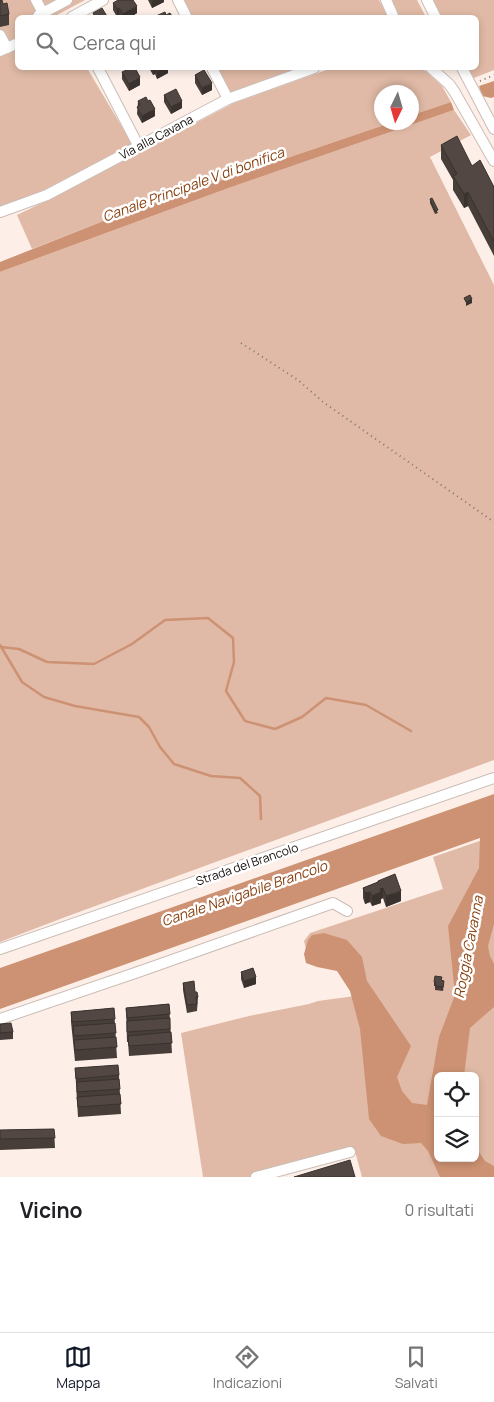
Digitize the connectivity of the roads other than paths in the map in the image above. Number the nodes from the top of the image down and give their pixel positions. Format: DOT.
graph roads {
  1 [pos="36,0"];
  2 [pos="67,0"];
  3 [pos="103,0"];
  4 [pos="178,0"];
  5 [pos="386,0"];
  6 [pos="427,0"];
  7 [pos="40,15"];
  8 [pos="78,15"];
  9 [pos="186,15"];
  10 [pos="393,15"];
  11 [pos="434,15"];
  12 [pos="0,35"];
  13 [pos="4,50"];
  14 [pos="99,70"];
  15 [pos="213,70"];
  16 [pos="308,70"];
  17 [pos="463,70"];
  18 [pos="440,71"];
  19 [pos="228,99"];
  20 [pos="494,129"];
  21 [pos="139,147"];
  22 [pos="494,161"];
  23 [pos="0,212"];
  24 [pos="494,778"];
  25 [pos="347,912"];
  26 [pos="0,949"];
  27 [pos="0,1019"];
  28 [pos="350,1152"];
  29 [pos="256,1177"];
  1 -- 7 [label="street"];
  2 -- 7 [label="street"];
  3 -- 8 [label="street"];
  4 -- 9 [label="street"];
  5 -- 10 [label="street"];
  6 -- 11 [label="street"];
  12 -- 13 [label="street"];
  14 -- 21 [label="street"];
  15 -- 19 [label="street"];
  16 -- 19 [label="street, Via alla Cavana"];
  17 -- 20 [label="street"];
  18 -- 22 [label="street"];
  19 -- 21 [label="street, Via alla Cavana"];
  21 -- 23 [label="street, Via alla Cavana"];
  24 -- 26 [label="street, Strada del Brancolo"];
  25 -- 27 [label="street"];
  28 -- 29 [label="street"];
}
